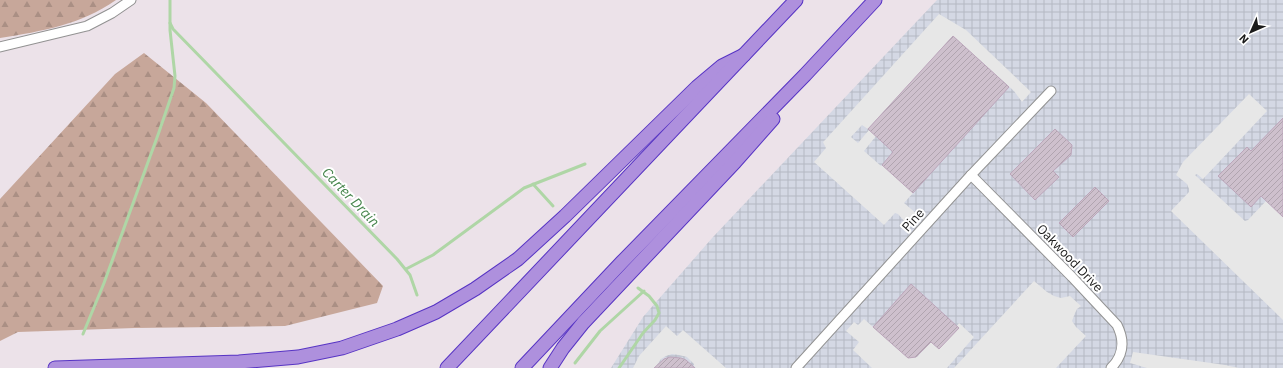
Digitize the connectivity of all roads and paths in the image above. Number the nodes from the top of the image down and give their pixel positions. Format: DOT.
graph roads {
  1 [pos="131,0"];
  2 [pos="796,0"];
  3 [pos="874,0"];
  4 [pos="0,47"];
  5 [pos="744,55"];
  6 [pos="805,75"];
  7 [pos="1051,91"];
  8 [pos="971,175"];
  9 [pos="55,368"];
  10 [pos="447,368"];
  11 [pos="522,368"];
  12 [pos="550,368"];
  13 [pos="796,368"];
  14 [pos="1111,368"];
  1 -- 4 [label="street"];
  2 -- 5 [label="highway"];
  3 -- 6 [label="highway"];
  5 -- 9 [label="highway"];
  5 -- 10 [label="highway"];
  6 -- 11 [label="highway"];
  6 -- 12 [label="highway"];
  7 -- 8 [label="street, Pine"];
  8 -- 13 [label="street, Pine"];
  8 -- 14 [label="street, Oakwood Drive"];
}
